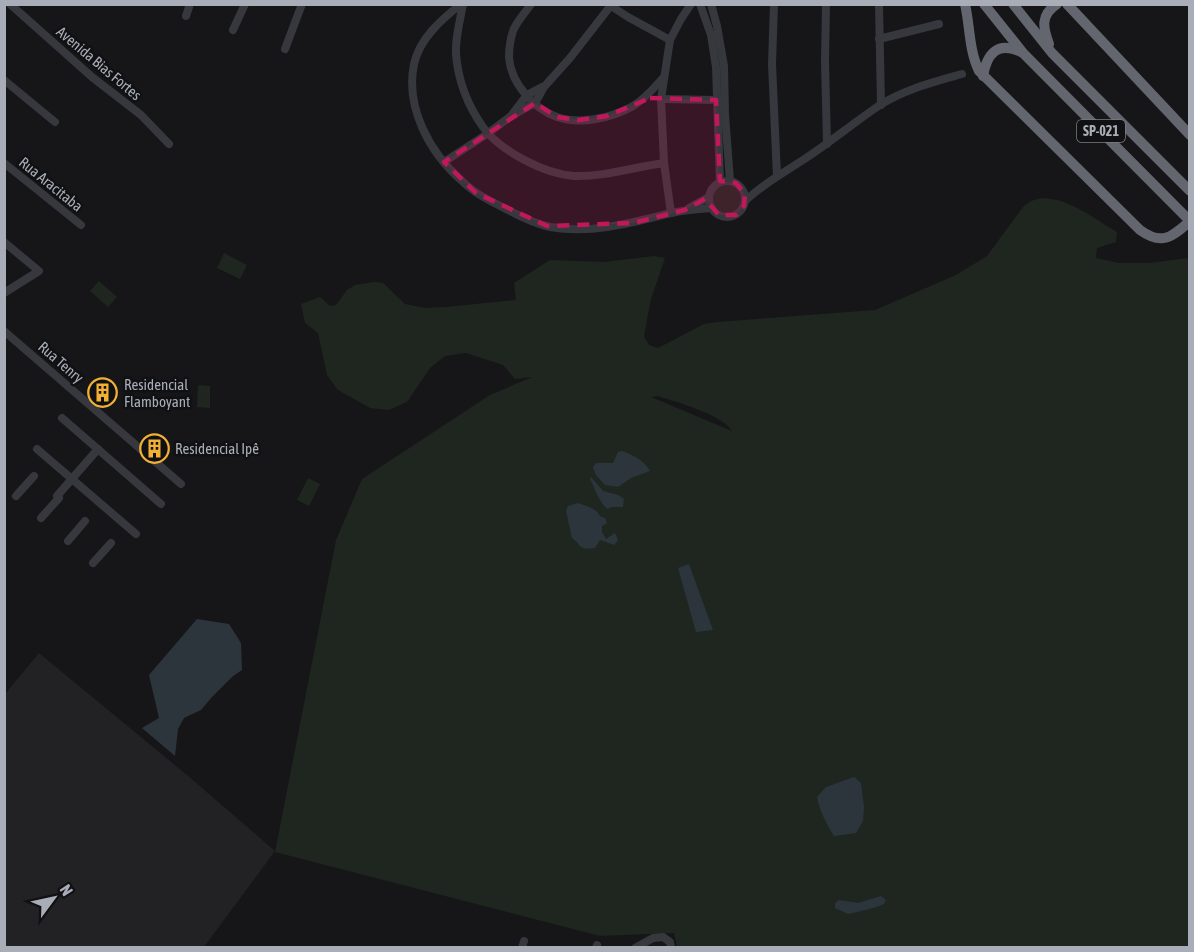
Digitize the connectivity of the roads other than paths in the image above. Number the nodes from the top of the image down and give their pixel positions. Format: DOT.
graph roads {
  1 [pos="10,4"];
  2 [pos="190,4"];
  3 [pos="244,4"];
  4 [pos="302,4"];
  5 [pos="462,4"];
  6 [pos="531,4"];
  7 [pos="691,4"];
  8 [pos="700,4"];
  9 [pos="711,4"];
  10 [pos="774,4"];
  11 [pos="826,4"];
  12 [pos="879,4"];
  13 [pos="965,4"];
  14 [pos="984,4"];
  15 [pos="1013,4"];
  16 [pos="1057,4"];
  17 [pos="1067,4"];
  18 [pos="612,5"];
  19 [pos="186,16"];
  20 [pos="939,24"];
  21 [pos="233,30"];
  22 [pos="879,39"];
  23 [pos="670,40"];
  24 [pos="285,49"];
  25 [pos="1053,53"];
  26 [pos="1024,54"];
  27 [pos="962,74"];
  28 [pos="983,76"];
  29 [pos="663,78"];
  30 [pos="4,80"];
  31 [pos="544,87"];
  32 [pos="527,95"];
  33 [pos="646,96"];
  34 [pos="716,100"];
  35 [pos="661,102"];
  36 [pos="535,103"];
  37 [pos="881,105"];
  38 [pos="511,116"];
  39 [pos="55,122"];
  40 [pos="489,133"];
  41 [pos="1190,135"];
  42 [pos="169,144"];
  43 [pos="827,144"];
  44 [pos="444,162"];
  45 [pos="4,163"];
  46 [pos="664,163"];
  47 [pos="777,176"];
  48 [pos="730,181"];
  49 [pos="720,182"];
  50 [pos="742,188"];
  51 [pos="759,188"];
  52 [pos="1190,190"];
  53 [pos="709,196"];
  54 [pos="745,201"];
  55 [pos="712,208"];
  56 [pos="686,210"];
  57 [pos="671,213"];
  58 [pos="1190,221"];
  59 [pos="81,225"];
  60 [pos="4,242"];
  61 [pos="4,293"];
  62 [pos="4,331"];
  63 [pos="62,418"];
  64 [pos="37,449"];
  65 [pos="98,449"];
  66 [pos="34,476"];
  67 [pos="72,479"];
  68 [pos="181,484"];
  69 [pos="16,496"];
  70 [pos="161,504"];
  71 [pos="41,518"];
  72 [pos="85,521"];
  73 [pos="136,534"];
  74 [pos="68,541"];
  75 [pos="111,543"];
  76 [pos="93,563"];
  77 [pos="635,948"];
  78 [pos="671,948"];
  1 -- 42 [label="street, Avenida Bias Fortes"];
  2 -- 19 [label="street"];
  3 -- 21 [label="street"];
  4 -- 24 [label="street"];
  5 -- 40 [label="street"];
  5 -- 44 [label="street"];
  6 -- 32 [label="street"];
  7 -- 23 [label="street"];
  8 -- 34 [label="street"];
  9 -- 48 [label="street"];
  10 -- 47 [label="street"];
  11 -- 43 [label="street"];
  12 -- 22 [label="street"];
  13 -- 28 [label="highway"];
  14 -- 26 [label="highway, SP-021"];
  15 -- 25 [label="highway, SP-021"];
  16 -- 25 [label="highway"];
  17 -- 41 [label="highway"];
  18 -- 23 [label="street"];
  18 -- 31 [label="street"];
  20 -- 22 [label="street"];
  22 -- 37 [label="street"];
  23 -- 29 [label="street"];
  25 -- 52 [label="highway, SP-021"];
  26 -- 28 [label="highway"];
  26 -- 58 [label="highway, SP-021"];
  27 -- 37 [label="street"];
  28 -- 58 [label="highway"];
  29 -- 33 [label="street"];
  29 -- 35 [label="street"];
  30 -- 39 [label="street"];
  31 -- 32 [label="street"];
  31 -- 36 [label="street"];
  32 -- 36 [label="street"];
  32 -- 38 [label="street"];
  33 -- 35 [label="street"];
  33 -- 36 [label="street"];
  34 -- 35 [label="street"];
  34 -- 49 [label="street"];
  35 -- 46 [label="street"];
  36 -- 38 [label="street"];
  37 -- 43 [label="street"];
  38 -- 40 [label="street"];
  40 -- 44 [label="street"];
  40 -- 46 [label="street"];
  43 -- 47 [label="street"];
  44 -- 57 [label="street"];
  45 -- 59 [label="street, Rua Aracitaba"];
  46 -- 57 [label="street"];
  47 -- 51 [label="street"];
  48 -- 49 [label="street"];
  48 -- 50 [label="street"];
  49 -- 53 [label="street"];
  50 -- 51 [label="street"];
  50 -- 54 [label="street"];
  51 -- 54 [label="street"];
  53 -- 55 [label="street"];
  53 -- 56 [label="street"];
  54 -- 55 [label="street"];
  55 -- 56 [label="street"];
  56 -- 57 [label="street"];
  60 -- 61 [label="street"];
  62 -- 68 [label="street, Rua Tenry"];
  63 -- 65 [label="street"];
  64 -- 67 [label="street"];
  65 -- 67 [label="street"];
  65 -- 70 [label="street"];
  66 -- 69 [label="street"];
  67 -- 71 [label="street"];
  67 -- 73 [label="street"];
  72 -- 74 [label="street"];
  75 -- 76 [label="street"];
  77 -- 78 [label="street"];
}
